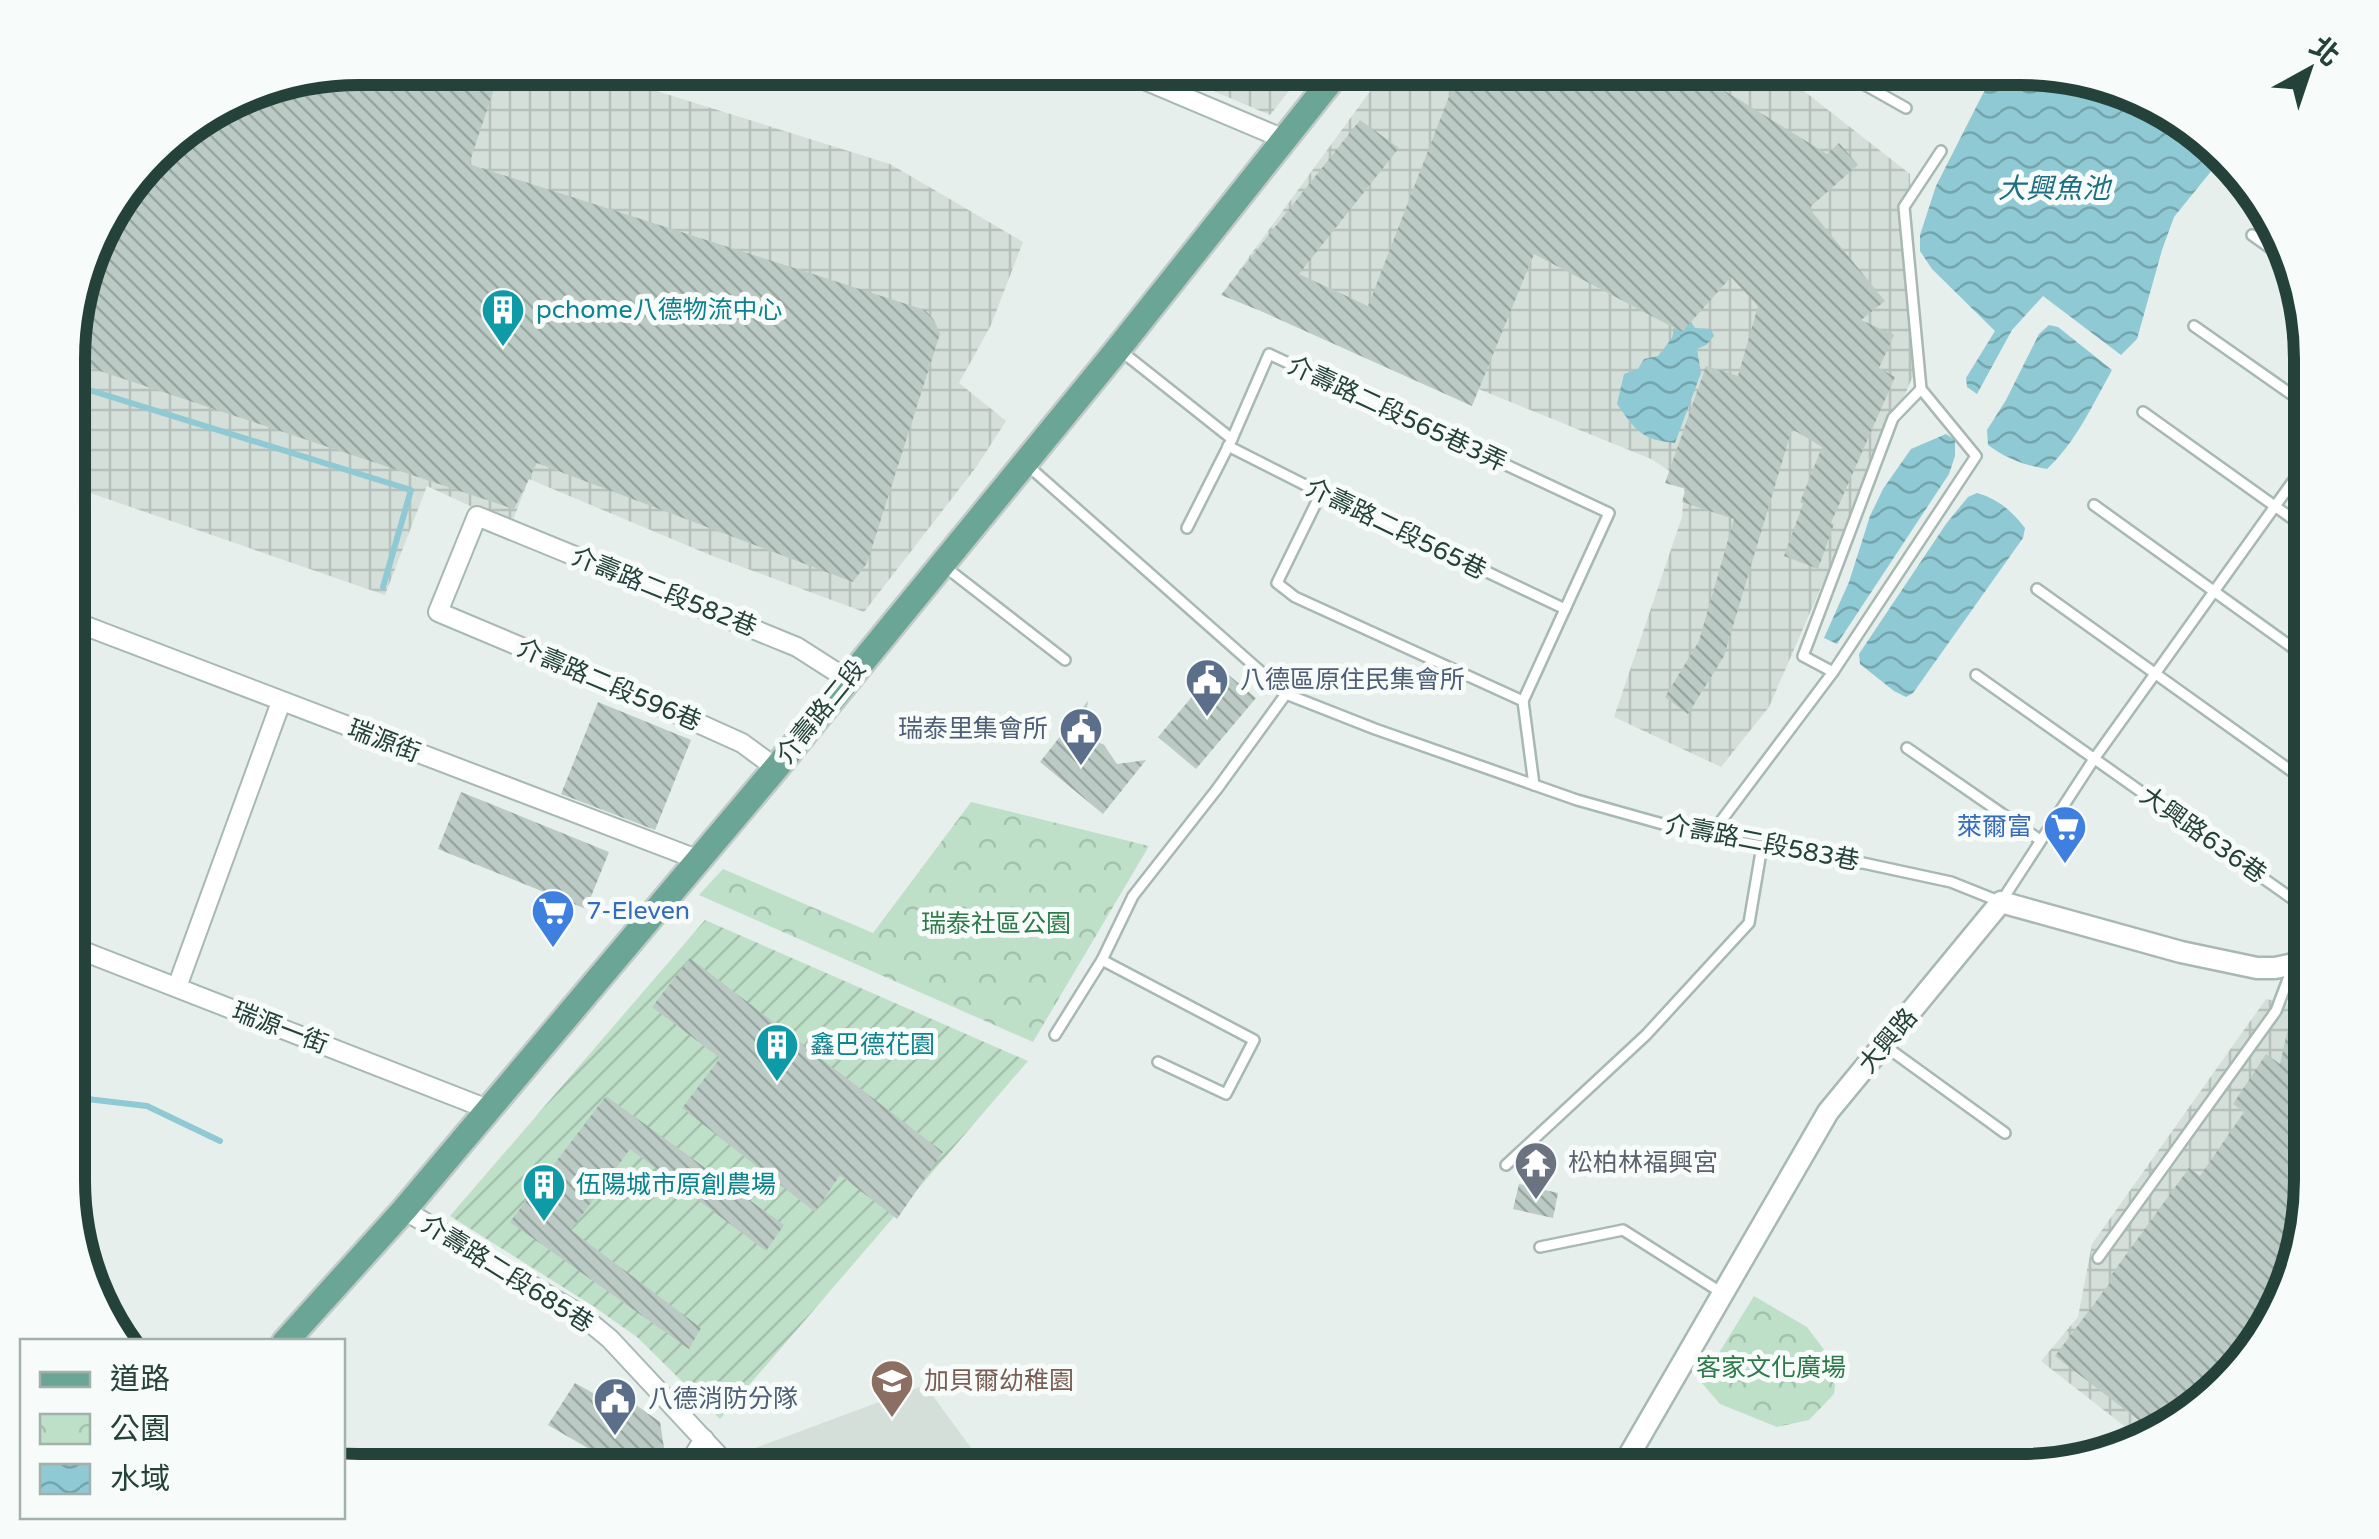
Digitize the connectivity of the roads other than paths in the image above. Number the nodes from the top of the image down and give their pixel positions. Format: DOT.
graph roads {
  1 [pos="1327,85"];
  2 [pos="1865,85"];
  3 [pos="1157,86"];
  4 [pos="1906,108"];
  5 [pos="1284,139"];
  6 [pos="1941,151"];
  7 [pos="2252,234"];
  8 [pos="2270,248"];
  9 [pos="2194,326"];
  10 [pos="1118,349"];
  11 [pos="1921,389"];
  12 [pos="2293,395"];
  13 [pos="2143,412"];
  14 [pos="1230,442"];
  15 [pos="1024,463"];
  16 [pos="2293,481"];
  17 [pos="1321,493"];
  18 [pos="2094,505"];
  19 [pos="2275,506"];
  20 [pos="2293,519"];
  21 [pos="1187,528"];
  22 [pos="942,564"];
  23 [pos="2037,589"];
  24 [pos="2214,591"];
  25 [pos="1565,610"];
  26 [pos="438,612"];
  27 [pos="85,626"];
  28 [pos="2293,648"];
  29 [pos="1065,660"];
  30 [pos="1833,672"];
  31 [pos="2155,673"];
  32 [pos="1976,675"];
  33 [pos="847,680"];
  34 [pos="1286,694"];
  35 [pos="1523,701"];
  36 [pos="281,702"];
  37 [pos="1907,748"];
  38 [pos="2094,759"];
  39 [pos="776,768"];
  40 [pos="2293,771"];
  41 [pos="1534,785"];
  42 [pos="1709,837"];
  43 [pos="2040,840"];
  44 [pos="1762,846"];
  45 [pos="699,860"];
  46 [pos="2293,899"];
  47 [pos="2001,902"];
  48 [pos="85,952"];
  49 [pos="1102,960"];
  50 [pos="2293,964"];
  51 [pos="2293,967"];
  52 [pos="176,988"];
  53 [pos="1055,1035"];
  54 [pos="1885,1046"];
  55 [pos="1158,1062"];
  56 [pos="490,1110"];
  57 [pos="2005,1133"];
  58 [pos="1506,1166"];
  59 [pos="404,1210"];
  60 [pos="1540,1247"];
  61 [pos="2098,1258"];
  62 [pos="1722,1293"];
  63 [pos="288,1339"];
  64 [pos="704,1440"];
  65 [pos="1630,1453"];
  66 [pos="695,1454"];
  67 [pos="717,1454"];
  1 -- 5 [label="main road, 介壽路二段"];
  2 -- 4 [label="lane"];
  3 -- 5 [label="street"];
  5 -- 10 [label="main road, 介壽路二段"];
  6 -- 11 [label="lane"];
  7 -- 8 [label="lane"];
  9 -- 12 [label="lane"];
  10 -- 14 [label="lane, 介壽路二段565巷"];
  10 -- 15 [label="main road, 介壽路二段"];
  11 -- 30 [label="lane"];
  11 -- 30 [label="lane"];
  13 -- 19 [label="lane"];
  14 -- 17 [label="lane, 介壽路二段565巷"];
  14 -- 21 [label="lane"];
  14 -- 25 [label="lane, 介壽路二段565巷3弄"];
  15 -- 22 [label="main road, 介壽路二段"];
  15 -- 34 [label="lane, 介壽路二段583巷"];
  16 -- 19 [label="lane"];
  17 -- 25 [label="lane, 介壽路二段565巷"];
  17 -- 35 [label="lane"];
  18 -- 24 [label="lane"];
  19 -- 20 [label="lane"];
  19 -- 24 [label="lane"];
  22 -- 29 [label="lane"];
  22 -- 33 [label="main road, 介壽路二段"];
  23 -- 31 [label="lane"];
  24 -- 28 [label="lane"];
  24 -- 31 [label="lane"];
  25 -- 35 [label="lane"];
  26 -- 33 [label="street, 介壽路二段582巷"];
  26 -- 39 [label="street, 介壽路二段596巷"];
  27 -- 36 [label="street, 瑞源街"];
  30 -- 42 [label="lane"];
  31 -- 38 [label="lane"];
  31 -- 40 [label="lane"];
  32 -- 38 [label="lane, 大興路636巷"];
  33 -- 39 [label="main road, 介壽路二段"];
  34 -- 41 [label="lane, 介壽路二段583巷"];
  34 -- 49 [label="lane"];
  35 -- 41 [label="lane"];
  36 -- 45 [label="street, 瑞源街"];
  36 -- 52 [label="street"];
  37 -- 43 [label="lane"];
  38 -- 43 [label="lane"];
  38 -- 46 [label="lane, 大興路636巷"];
  39 -- 45 [label="main road, 介壽路二段"];
  41 -- 42 [label="lane, 介壽路二段583巷"];
  42 -- 44 [label="lane, 介壽路二段583巷"];
  43 -- 47 [label="lane"];
  44 -- 47 [label="lane, 介壽路二段583巷"];
  44 -- 58 [label="lane"];
  45 -- 56 [label="main road, 介壽路二段"];
  47 -- 50 [label="street"];
  47 -- 54 [label="street, 大興路"];
  48 -- 52 [label="street, 瑞源一街"];
  49 -- 53 [label="lane"];
  49 -- 55 [label="lane"];
  51 -- 61 [label="lane"];
  52 -- 56 [label="street, 瑞源一街"];
  54 -- 57 [label="lane"];
  54 -- 62 [label="street, 大興路"];
  56 -- 59 [label="main road, 介壽路二段"];
  59 -- 63 [label="main road, 介壽路二段"];
  59 -- 64 [label="street, 介壽路二段685巷"];
  60 -- 62 [label="lane"];
  62 -- 65 [label="street, 大興路"];
  64 -- 66 [label="street"];
  64 -- 67 [label="street, 介壽路二段685巷"];
}
